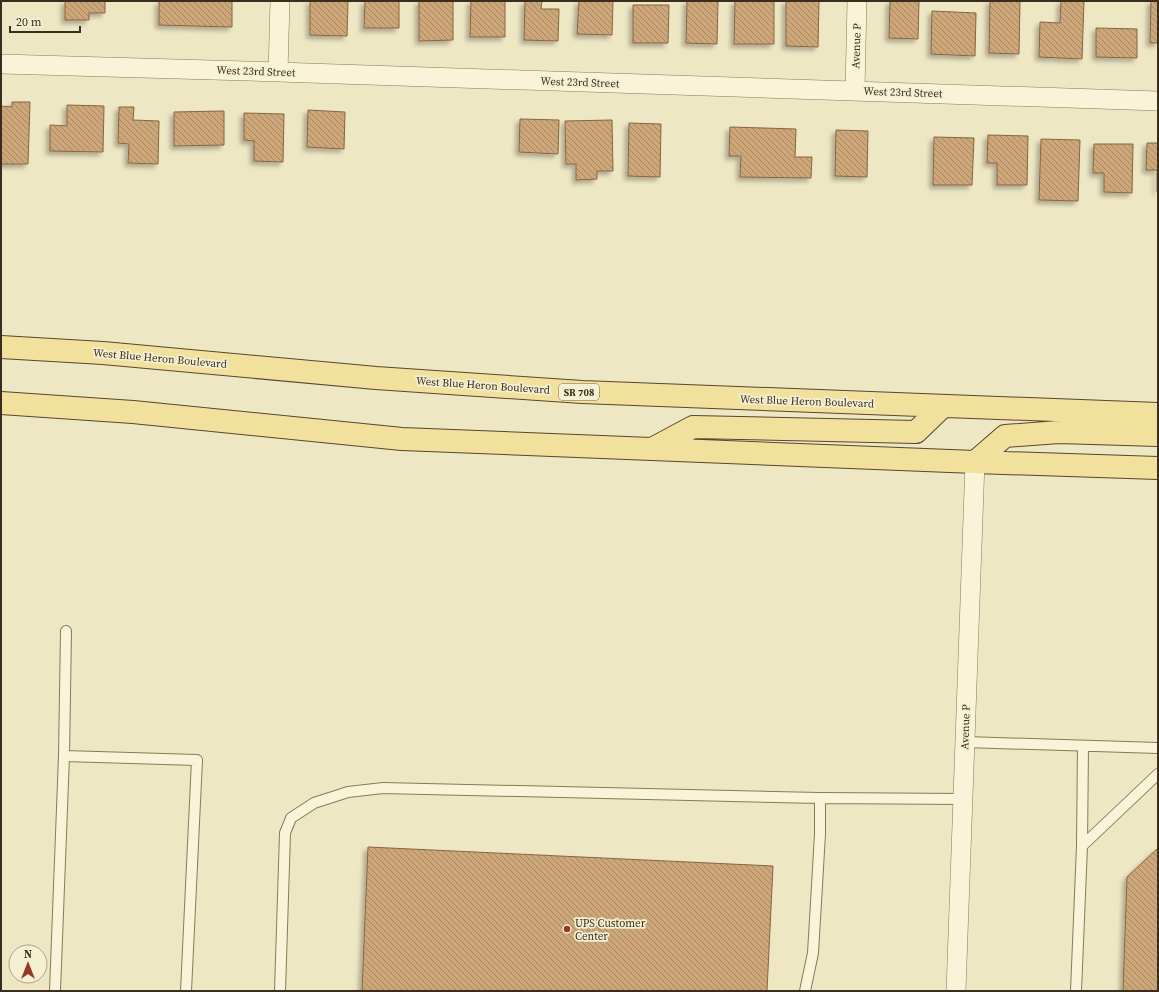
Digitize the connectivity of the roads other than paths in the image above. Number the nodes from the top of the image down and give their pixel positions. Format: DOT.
graph roads {
  1 [pos="280,1"];
  2 [pos="857,1"];
  3 [pos="1,64"];
  4 [pos="278,72"];
  5 [pos="855,91"];
  6 [pos="1158,101"];
  7 [pos="1,347"];
  8 [pos="1,403"];
  9 [pos="943,406"];
  10 [pos="1158,414"];
  11 [pos="1158,435"];
  12 [pos="651,449"];
  13 [pos="975,462"];
  14 [pos="1158,468"];
  15 [pos="66,631"];
  16 [pos="965,742"];
  17 [pos="1083,746"];
  18 [pos="1158,748"];
  19 [pos="64,756"];
  20 [pos="1158,774"];
  21 [pos="820,798"];
  22 [pos="963,799"];
  23 [pos="1082,846"];
  24 [pos="55,991"];
  25 [pos="186,991"];
  26 [pos="280,991"];
  27 [pos="805,991"];
  28 [pos="956,991"];
  29 [pos="1076,991"];
  1 -- 4 [label="street"];
  2 -- 5 [label="street, Avenue P"];
  3 -- 4 [label="street, West 23rd Street"];
  4 -- 5 [label="street, West 23rd Street"];
  5 -- 6 [label="street, West 23rd Street"];
  7 -- 9 [label="main road, West Blue Heron Boulevard / SR 708"];
  8 -- 12 [label="main road"];
  9 -- 10 [label="main road, West Blue Heron Boulevard / SR 708"];
  9 -- 12 [label="main road"];
  11 -- 13 [label="main road"];
  12 -- 13 [label="main road"];
  13 -- 14 [label="main road"];
  13 -- 16 [label="street, Avenue P"];
  15 -- 19 [label="lane"];
  16 -- 17 [label="lane"];
  16 -- 22 [label="street, Avenue P"];
  17 -- 18 [label="lane"];
  17 -- 23 [label="lane"];
  19 -- 24 [label="lane"];
  19 -- 25 [label="lane"];
  20 -- 23 [label="lane"];
  21 -- 22 [label="lane"];
  21 -- 26 [label="lane"];
  21 -- 27 [label="lane"];
  22 -- 28 [label="street, Avenue P"];
  23 -- 29 [label="lane"];
}
